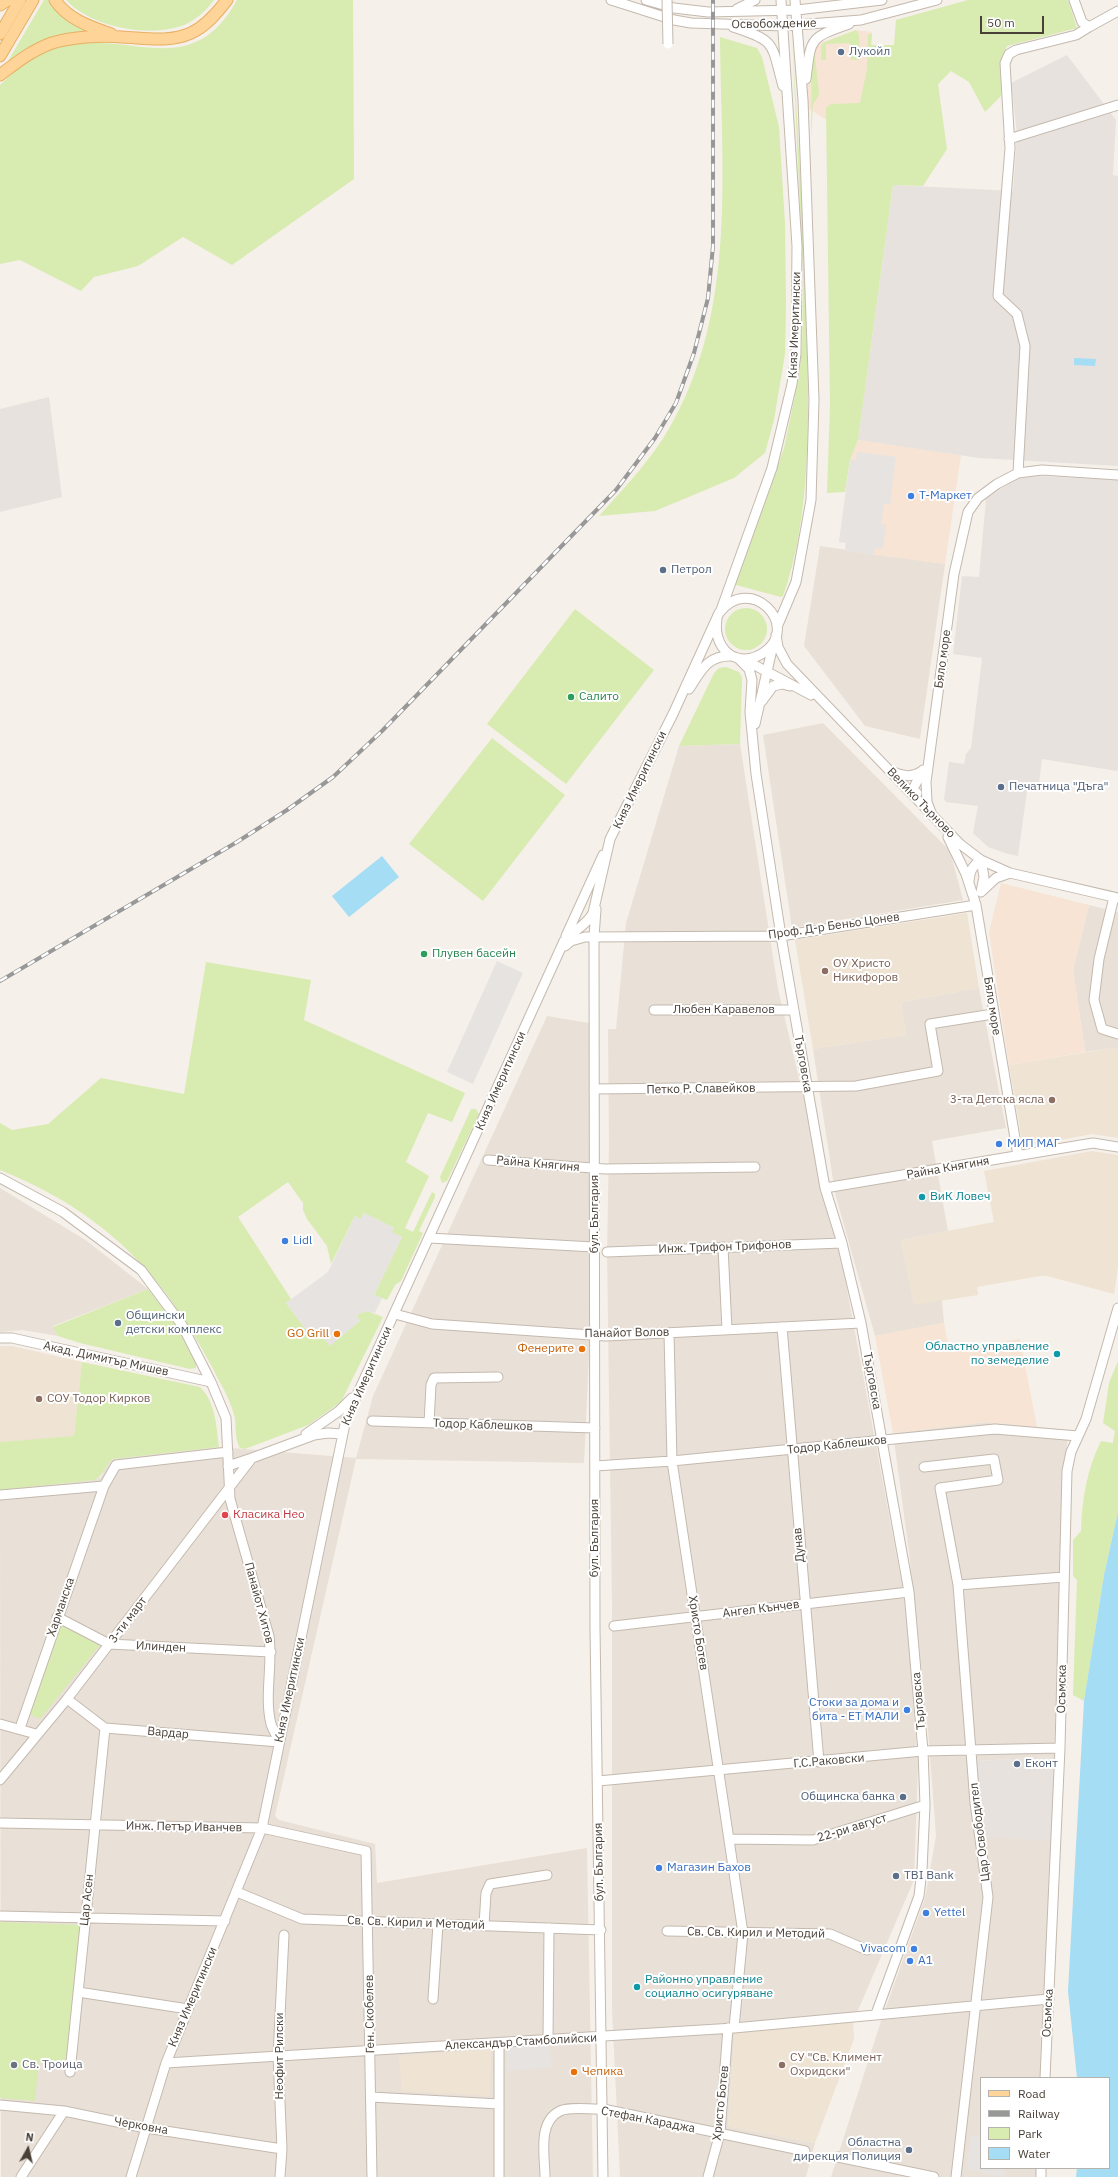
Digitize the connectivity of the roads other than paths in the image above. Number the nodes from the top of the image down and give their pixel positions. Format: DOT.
graph roads {
  1 [pos="8,0"];
  2 [pos="20,0"];
  3 [pos="33,0"];
  4 [pos="55,0"];
  5 [pos="227,0"];
  6 [pos="611,0"];
  7 [pos="646,0"];
  8 [pos="667,0"];
  9 [pos="755,0"];
  10 [pos="781,0"];
  11 [pos="795,0"];
  12 [pos="824,0"];
  13 [pos="882,0"];
  14 [pos="937,0"];
  15 [pos="1074,0"];
  16 [pos="858,4"];
  17 [pos="0,5"];
  18 [pos="797,10"];
  19 [pos="732,11"];
  20 [pos="783,11"];
  21 [pos="1118,11"];
  22 [pos="861,20"];
  23 [pos="722,24"];
  24 [pos="798,25"];
  25 [pos="784,26"];
  26 [pos="1089,27"];
  27 [pos="0,34"];
  28 [pos="119,36"];
  29 [pos="668,47"];
  30 [pos="0,56"];
  31 [pos="0,75"];
  32 [pos="803,100"];
  33 [pos="788,101"];
  34 [pos="1118,105"];
  35 [pos="1010,139"];
  36 [pos="1018,473"];
  37 [pos="1118,474"];
  38 [pos="718,616"];
  39 [pos="776,634"];
  40 [pos="738,658"];
  41 [pos="767,671"];
  42 [pos="798,687"];
  43 [pos="819,699"];
  44 [pos="757,710"];
  45 [pos="673,714"];
  46 [pos="752,747"];
  47 [pos="928,762"];
  48 [pos="923,770"];
  49 [pos="890,771"];
  50 [pos="926,782"];
  51 [pos="912,794"];
  52 [pos="932,815"];
  53 [pos="942,826"];
  54 [pos="610,839"];
  55 [pos="981,860"];
  56 [pos="1010,873"];
  57 [pos="969,883"];
  58 [pos="981,892"];
  59 [pos="1116,897"];
  60 [pos="597,900"];
  61 [pos="976,905"];
  62 [pos="781,936"];
  63 [pos="594,937"];
  64 [pos="564,941"];
  65 [pos="557,957"];
  66 [pos="654,1010"];
  67 [pos="794,1010"];
  68 [pos="993,1014"];
  69 [pos="1118,1034"];
  70 [pos="807,1087"];
  71 [pos="594,1089"];
  72 [pos="1118,1147"];
  73 [pos="1018,1156"];
  74 [pos="488,1160"];
  75 [pos="755,1167"];
  76 [pos="595,1168"];
  77 [pos="0,1178"];
  78 [pos="825,1188"];
  79 [pos="429,1238"];
  80 [pos="842,1243"];
  81 [pos="594,1247"];
  82 [pos="723,1247"];
  83 [pos="607,1252"];
  84 [pos="1118,1308"];
  85 [pos="395,1314"];
  86 [pos="861,1323"];
  87 [pos="782,1327"];
  88 [pos="727,1330"];
  89 [pos="669,1333"];
  90 [pos="595,1336"];
  91 [pos="0,1338"];
  92 [pos="498,1377"];
  93 [pos="211,1382"];
  94 [pos="359,1390"];
  95 [pos="372,1421"];
  96 [pos="429,1423"];
  97 [pos="595,1428"];
  98 [pos="342,1434"];
  99 [pos="1078,1436"];
  100 [pos="300,1438"];
  101 [pos="883,1440"];
  102 [pos="792,1450"];
  103 [pos="228,1452"];
  104 [pos="252,1458"];
  105 [pos="672,1461"];
  106 [pos="228,1466"];
  107 [pos="595,1466"];
  108 [pos="924,1467"];
  109 [pos="104,1486"];
  110 [pos="229,1488"];
  111 [pos="0,1494"];
  112 [pos="1064,1578"];
  113 [pos="958,1585"];
  114 [pos="909,1592"];
  115 [pos="804,1604"];
  116 [pos="57,1617"];
  117 [pos="695,1617"];
  118 [pos="614,1626"];
  119 [pos="109,1644"];
  120 [pos="271,1652"];
  121 [pos="66,1699"];
  122 [pos="0,1724"];
  123 [pos="20,1728"];
  124 [pos="104,1728"];
  125 [pos="36,1734"];
  126 [pos="279,1742"];
  127 [pos="1060,1748"];
  128 [pos="972,1750"];
  129 [pos="923,1751"];
  130 [pos="819,1762"];
  131 [pos="720,1770"];
  132 [pos="0,1780"];
  133 [pos="598,1781"];
  134 [pos="925,1804"];
  135 [pos="0,1824"];
  136 [pos="95,1825"];
  137 [pos="262,1828"];
  138 [pos="729,1839"];
  139 [pos="366,1851"];
  140 [pos="547,1875"];
  141 [pos="237,1892"];
  142 [pos="0,1916"];
  143 [pos="85,1918"];
  144 [pos="225,1921"];
  145 [pos="368,1922"];
  146 [pos="438,1924"];
  147 [pos="484,1925"];
  148 [pos="548,1928"];
  149 [pos="601,1930"];
  150 [pos="667,1931"];
  151 [pos="743,1933"];
  152 [pos="284,1935"];
  153 [pos="867,1950"];
  154 [pos="78,1992"];
  155 [pos="433,1999"];
  156 [pos="1049,1999"];
  157 [pos="976,2005"];
  158 [pos="188,2009"];
  159 [pos="876,2014"];
  160 [pos="731,2028"];
  161 [pos="602,2037"];
  162 [pos="548,2040"];
  163 [pos="499,2043"];
  164 [pos="370,2051"];
  165 [pos="278,2056"];
  166 [pos="166,2063"];
  167 [pos="70,2072"];
  168 [pos="1045,2077"];
  169 [pos="371,2097"];
  170 [pos="499,2104"];
  171 [pos="0,2105"];
  172 [pos="603,2110"];
  173 [pos="64,2111"];
  174 [pos="146,2128"];
  175 [pos="720,2134"];
  176 [pos="282,2149"];
  177 [pos="805,2151"];
  178 [pos="838,2157"];
  179 [pos="21,2177"];
  180 [pos="131,2177"];
  181 [pos="280,2177"];
  182 [pos="372,2177"];
  183 [pos="499,2177"];
  184 [pos="545,2177"];
  185 [pos="603,2177"];
  186 [pos="708,2177"];
  187 [pos="934,2177"];
  188 [pos="956,2177"];
  1 -- 17 [label="main road"];
  2 -- 27 [label="main road"];
  3 -- 30 [label="main road"];
  4 -- 28 [label="main road"];
  5 -- 28 [label="main road"];
  6 -- 23 [label="street, Освобождение"];
  7 -- 19 [label="street, Освобождение"];
  8 -- 29 [label="street, bridge"];
  9 -- 19 [label="street"];
  10 -- 20 [label="street, Княз Имеритински"];
  11 -- 18 [label="street"];
  12 -- 16 [label="street"];
  13 -- 16 [label="street, Освобождение"];
  14 -- 22 [label="street, Освобождение"];
  15 -- 26 [label="street"];
  16 -- 18 [label="street, Освобождение"];
  18 -- 20 [label="street, Освобождение"];
  18 -- 24 [label="street"];
  19 -- 20 [label="street, Освобождение"];
  20 -- 25 [label="street, Княз Имеритински"];
  21 -- 26 [label="street"];
  22 -- 24 [label="street, Освобождение"];
  22 -- 32 [label="street"];
  23 -- 25 [label="street, Освобождение"];
  23 -- 33 [label="street"];
  24 -- 25 [label="street, Освобождение"];
  24 -- 32 [label="street"];
  25 -- 33 [label="street, Княз Имеритински"];
  26 -- 35 [label="street"];
  28 -- 31 [label="main road"];
  32 -- 39 [label="street"];
  33 -- 38 [label="street, Княз Имеритински"];
  34 -- 35 [label="street"];
  35 -- 36 [label="street"];
  36 -- 37 [label="street"];
  36 -- 47 [label="street, Бяло море"];
  38 -- 39 [label="street, Велико Търново"];
  38 -- 40 [label="street"];
  38 -- 45 [label="street, Княз Имеритински"];
  39 -- 40 [label="street"];
  39 -- 41 [label="street"];
  39 -- 43 [label="street, Велико Търново"];
  40 -- 41 [label="street"];
  40 -- 45 [label="street"];
  40 -- 46 [label="street"];
  41 -- 42 [label="street"];
  41 -- 44 [label="street"];
  42 -- 43 [label="street"];
  42 -- 44 [label="street"];
  43 -- 49 [label="street, Велико Търново"];
  44 -- 46 [label="street"];
  45 -- 54 [label="street, Княз Имеритински"];
  46 -- 62 [label="street, Търговска"];
  47 -- 48 [label="street, Бяло море"];
  47 -- 50 [label="street"];
  48 -- 49 [label="street"];
  48 -- 51 [label="street, Бяло море"];
  49 -- 51 [label="street, Велико Търново"];
  50 -- 51 [label="street"];
  50 -- 52 [label="street"];
  51 -- 52 [label="street, Велико Търново"];
  52 -- 53 [label="street, Велико Търново"];
  53 -- 55 [label="street, Велико Търново"];
  53 -- 57 [label="street"];
  54 -- 60 [label="street, Княз Имеритински"];
  54 -- 64 [label="street"];
  55 -- 56 [label="street, Велико Търново"];
  55 -- 57 [label="street"];
  55 -- 58 [label="street"];
  56 -- 58 [label="street, Бяло море"];
  56 -- 59 [label="street, Велико Търново"];
  57 -- 61 [label="street"];
  58 -- 61 [label="street, Бяло море"];
  59 -- 69 [label="street"];
  60 -- 63 [label="street, бул. България"];
  60 -- 64 [label="street, Княз Имеритински"];
  61 -- 62 [label="street, Проф. Д-р Беньо Цонев"];
  61 -- 68 [label="street, Бяло море"];
  62 -- 63 [label="street, Проф. Д-р Беньо Цонев"];
  62 -- 67 [label="street, Търговска"];
  63 -- 65 [label="street, Проф. Д-р Беньо Цонев"];
  63 -- 71 [label="street, бул. България"];
  64 -- 65 [label="street, Княз Имеритински"];
  65 -- 79 [label="street, Княз Имеритински"];
  66 -- 67 [label="street, Любен Каравелов"];
  67 -- 70 [label="street, Търговска"];
  68 -- 70 [label="street, Петко Р. Славейков"];
  68 -- 73 [label="street, Бяло море"];
  70 -- 71 [label="street, Петко Р. Славейков"];
  70 -- 78 [label="street, Търговска"];
  71 -- 76 [label="street, бул. България"];
  72 -- 73 [label="street, Райна Княгиня"];
  73 -- 78 [label="street, Райна Княгиня"];
  74 -- 76 [label="street, Райна Княгиня"];
  75 -- 76 [label="street, Райна Княгиня"];
  76 -- 81 [label="street, бул. България"];
  77 -- 93 [label="street"];
  78 -- 80 [label="street, Търговска"];
  79 -- 81 [label="street"];
  79 -- 85 [label="street, Княз Имеритински"];
  80 -- 82 [label="street, Инж. Трифон Трифонов"];
  80 -- 86 [label="street, Търговска"];
  81 -- 90 [label="street, бул. България"];
  82 -- 83 [label="street, Инж. Трифон Трифонов"];
  82 -- 88 [label="street"];
  84 -- 99 [label="street, Осъмска"];
  85 -- 90 [label="street, Панайот Волов"];
  85 -- 94 [label="street, Княз Имеритински"];
  86 -- 87 [label="street, Панайот Волов"];
  86 -- 101 [label="street, Търговска"];
  87 -- 88 [label="street, Панайот Волов"];
  87 -- 102 [label="street, Дунав"];
  88 -- 89 [label="street, Панайот Волов"];
  89 -- 90 [label="street, Панайот Волов"];
  89 -- 105 [label="street, Христо Ботев"];
  90 -- 97 [label="street, бул. България"];
  91 -- 93 [label="street, Акад. Димитър Мишев"];
  92 -- 96 [label="street"];
  93 -- 103 [label="street"];
  94 -- 98 [label="street, Княз Имеритински"];
  94 -- 100 [label="street"];
  95 -- 96 [label="street, Тодор Каблешков"];
  96 -- 97 [label="street, Тодор Каблешков"];
  97 -- 107 [label="street, бул. България"];
  98 -- 100 [label="street"];
  98 -- 126 [label="street, Княз Имеритински"];
  99 -- 101 [label="street, Тодор Каблешков"];
  99 -- 112 [label="street, Осъмска"];
  100 -- 104 [label="street, 3-ти март"];
  101 -- 102 [label="street, Тодор Каблешков"];
  101 -- 114 [label="street, Търговска"];
  102 -- 105 [label="street, Тодор Каблешков"];
  102 -- 115 [label="street, Дунав"];
  103 -- 106 [label="street"];
  103 -- 109 [label="street"];
  104 -- 106 [label="street, 3-ти март"];
  104 -- 110 [label="street, 3-ти март"];
  105 -- 107 [label="street, Тодор Каблешков"];
  105 -- 117 [label="street, Христо Ботев"];
  106 -- 110 [label="street"];
  107 -- 133 [label="street, бул. България"];
  108 -- 113 [label="street, Цар Освободител"];
  109 -- 111 [label="street"];
  109 -- 116 [label="street, Харманска"];
  110 -- 119 [label="street, 3-ти март"];
  110 -- 120 [label="street, Панайот Хитов"];
  112 -- 113 [label="street"];
  112 -- 127 [label="street, Осъмска"];
  113 -- 128 [label="street, Цар Освободител"];
  114 -- 115 [label="street, Ангел Кънчев"];
  114 -- 129 [label="street, Търговска"];
  115 -- 117 [label="street, Ангел Кънчев"];
  115 -- 130 [label="street, Дунав"];
  116 -- 119 [label="street, Илинден"];
  116 -- 123 [label="street, Харманска"];
  117 -- 118 [label="street, Ангел Кънчев"];
  117 -- 131 [label="street, Христо Ботев"];
  119 -- 120 [label="street, Илинден"];
  119 -- 121 [label="street, 3-ти март"];
  120 -- 126 [label="street, Панайот Хитов"];
  121 -- 124 [label="street"];
  121 -- 125 [label="street, 3-ти март"];
  122 -- 123 [label="street"];
  123 -- 125 [label="street"];
  124 -- 126 [label="street, Вардар"];
  124 -- 136 [label="street, Цар Асен"];
  125 -- 132 [label="street, 3-ти март"];
  126 -- 137 [label="street, Княз Имеритински"];
  127 -- 128 [label="street, Г.С.Раковски"];
  127 -- 156 [label="street, Осъмска"];
  128 -- 129 [label="street, Г.С.Раковски"];
  128 -- 157 [label="street, Цар Освободител"];
  129 -- 130 [label="street, Г.С.Раковски"];
  129 -- 134 [label="street, Търговска"];
  130 -- 131 [label="street, Г.С.Раковски"];
  131 -- 133 [label="street, Г.С.Раковски"];
  131 -- 138 [label="street, Христо Ботев"];
  133 -- 149 [label="street, бул. България"];
  134 -- 138 [label="street, 22-ри август"];
  134 -- 159 [label="street, Търговска"];
  135 -- 136 [label="street, Инж. Петър Иванчев"];
  136 -- 137 [label="street, Инж. Петър Иванчев"];
  136 -- 143 [label="street, Цар Асен"];
  137 -- 139 [label="street, Инж. Петър Иванчев"];
  137 -- 141 [label="street, Княз Имеритински"];
  138 -- 151 [label="street, Христо Ботев"];
  139 -- 145 [label="street, Ген. Скобелев"];
  140 -- 147 [label="street"];
  141 -- 144 [label="street, Княз Имеритински"];
  141 -- 145 [label="street, Св. Св. Кирил и Методий"];
  142 -- 143 [label="street"];
  143 -- 144 [label="street"];
  143 -- 154 [label="street, Цар Асен"];
  144 -- 158 [label="street, Княз Имеритински"];
  145 -- 146 [label="street, Св. Св. Кирил и Методий"];
  145 -- 164 [label="street, Ген. Скобелев"];
  146 -- 147 [label="street, Св. Св. Кирил и Методий"];
  146 -- 155 [label="street"];
  147 -- 148 [label="street, Св. Св. Кирил и Методий"];
  148 -- 149 [label="street, Св. Св. Кирил и Методий"];
  148 -- 162 [label="street"];
  149 -- 161 [label="street, бул. България"];
  150 -- 151 [label="street, Св. Св. Кирил и Методий"];
  151 -- 153 [label="street, Св. Св. Кирил и Методий"];
  151 -- 160 [label="street, Христо Ботев"];
  152 -- 165 [label="street, Неофит Рилски"];
  154 -- 158 [label="street"];
  154 -- 167 [label="street, Цар Асен"];
  156 -- 157 [label="street, Александър Стамболийски"];
  156 -- 168 [label="street, Осъмска"];
  157 -- 159 [label="street, Александър Стамболийски"];
  157 -- 188 [label="street, Цар Освободител"];
  158 -- 166 [label="street, Княз Имеритински"];
  159 -- 160 [label="street, Александър Стамболийски"];
  160 -- 161 [label="street, Александър Стамболийски"];
  160 -- 175 [label="street, Христо Ботев"];
  161 -- 162 [label="street, Александър Стамболийски"];
  161 -- 172 [label="street, бул. България"];
  162 -- 163 [label="street, Александър Стамболийски"];
  163 -- 164 [label="street, Александър Стамболийски"];
  163 -- 170 [label="street"];
  164 -- 165 [label="street, Александър Стамболийски"];
  164 -- 169 [label="street, Ген. Скобелев"];
  165 -- 166 [label="street, Александър Стамболийски"];
  165 -- 176 [label="street, Неофит Рилски"];
  166 -- 174 [label="street, Княз Имеритински"];
  169 -- 170 [label="street"];
  169 -- 182 [label="street, Ген. Скобелев"];
  170 -- 183 [label="street"];
  171 -- 173 [label="street, Черковна"];
  172 -- 175 [label="street, Стефан Караджа"];
  172 -- 184 [label="street, Стефан Караджа"];
  172 -- 185 [label="street, бул. България"];
  173 -- 174 [label="street, Черковна"];
  173 -- 179 [label="street"];
  174 -- 176 [label="street, Черковна"];
  174 -- 180 [label="street, Княз Имеритински"];
  175 -- 177 [label="street, Стефан Караджа"];
  175 -- 186 [label="street, Христо Ботев"];
  176 -- 181 [label="street, Неофит Рилски"];
  178 -- 187 [label="street"];
}
